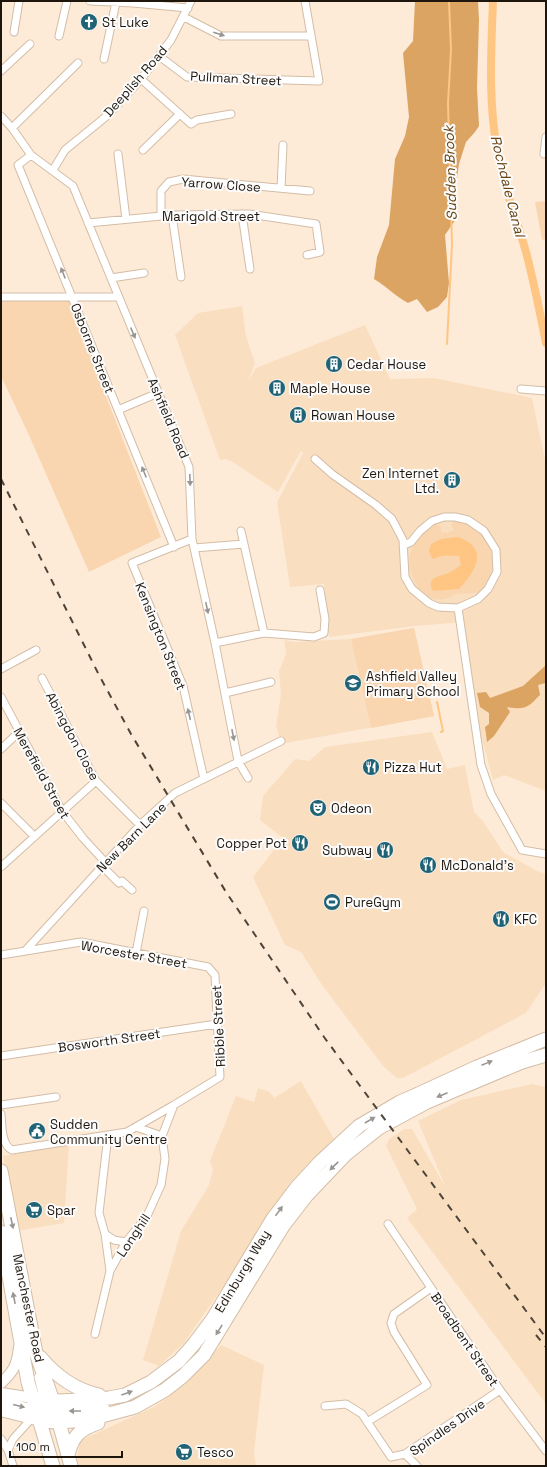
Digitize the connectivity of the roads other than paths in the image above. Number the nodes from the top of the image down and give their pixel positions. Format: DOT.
graph roads {
  1 [pos="19,1"];
  2 [pos="67,1"];
  3 [pos="90,1"];
  4 [pos="191,1"];
  5 [pos="305,1"];
  6 [pos="116,2"];
  7 [pos="133,2"];
  8 [pos="188,8"];
  9 [pos="184,17"];
  10 [pos="14,32"];
  11 [pos="59,36"];
  12 [pos="311,36"];
  13 [pos="30,44"];
  14 [pos="160,56"];
  15 [pos="104,60"];
  16 [pos="78,63"];
  17 [pos="1,71"];
  18 [pos="141,79"];
  19 [pos="180,114"];
  20 [pos="231,114"];
  21 [pos="1,116"];
  22 [pos="12,128"];
  23 [pos="546,138"];
  24 [pos="283,145"];
  25 [pos="143,150"];
  26 [pos="118,154"];
  27 [pos="544,154"];
  28 [pos="31,155"];
  29 [pos="53,170"];
  30 [pos="281,188"];
  31 [pos="310,191"];
  32 [pos="242,214"];
  33 [pos="172,215"];
  34 [pos="161,216"];
  35 [pos="126,219"];
  36 [pos="88,223"];
  37 [pos="306,254"];
  38 [pos="250,269"];
  39 [pos="144,273"];
  40 [pos="181,277"];
  41 [pos="111,278"];
  42 [pos="1,297"];
  43 [pos="72,297"];
  44 [pos="118,297"];
  45 [pos="521,389"];
  46 [pos="546,391"];
  47 [pos="158,393"];
  48 [pos="118,410"];
  49 [pos="315,458"];
  50 [pos="240,531"];
  51 [pos="192,539"];
  52 [pos="244,544"];
  53 [pos="404,545"];
  54 [pos="174,546"];
  55 [pos="194,548"];
  56 [pos="320,590"];
  57 [pos="458,608"];
  58 [pos="264,633"];
  59 [pos="215,643"];
  60 [pos="36,650"];
  61 [pos="1,669"];
  62 [pos="42,678"];
  63 [pos="271,682"];
  64 [pos="225,693"];
  65 [pos="1,697"];
  66 [pos="19,732"];
  67 [pos="281,742"];
  68 [pos="1,749"];
  69 [pos="238,761"];
  70 [pos="248,778"];
  71 [pos="204,779"];
  72 [pos="96,781"];
  73 [pos="3,809"];
  74 [pos="62,811"];
  75 [pos="140,826"];
  76 [pos="34,836"];
  77 [pos="546,854"];
  78 [pos="104,864"];
  79 [pos="1,867"];
  80 [pos="132,890"];
  81 [pos="144,911"];
  82 [pos="25,951"];
  83 [pos="136,953"];
  84 [pos="1,955"];
  85 [pos="215,975"];
  86 [pos="218,1024"];
  87 [pos="546,1039"];
  88 [pos="546,1043"];
  89 [pos="528,1046"];
  90 [pos="546,1055"];
  91 [pos="1,1056"];
  92 [pos="546,1064"];
  93 [pos="491,1074"];
  94 [pos="56,1097"];
  95 [pos="1,1105"];
  96 [pos="174,1105"];
  97 [pos="1,1114"];
  98 [pos="136,1127"];
  99 [pos="108,1135"];
  100 [pos="162,1136"];
  101 [pos="1,1171"];
  102 [pos="388,1224"];
  103 [pos="1,1232"];
  104 [pos="105,1234"];
  105 [pos="126,1242"];
  106 [pos="110,1271"];
  107 [pos="431,1288"];
  108 [pos="95,1334"];
  109 [pos="21,1336"];
  110 [pos="36,1353"];
  111 [pos="1,1383"];
  112 [pos="500,1390"];
  113 [pos="1,1393"];
  114 [pos="154,1397"];
  115 [pos="109,1398"];
  116 [pos="1,1401"];
  117 [pos="325,1406"];
  118 [pos="135,1407"];
  119 [pos="46,1410"];
  120 [pos="1,1411"];
  121 [pos="367,1422"];
  122 [pos="1,1439"];
  123 [pos="8,1450"];
  124 [pos="546,1451"];
  125 [pos="405,1454"];
  126 [pos="67,1462"];
  127 [pos="13,1466"];
  128 [pos="53,1466"];
  129 [pos="417,1466"];
  1 -- 10 [label="street"];
  2 -- 11 [label="street"];
  3 -- 6 [label="street"];
  4 -- 8 [label="street, Deeplish Road"];
  5 -- 12 [label="street"];
  6 -- 7 [label="street"];
  6 -- 15 [label="street"];
  7 -- 8 [label="street"];
  8 -- 9 [label="street, Deeplish Road"];
  9 -- 12 [label="street, one-way"];
  9 -- 14 [label="street, Deeplish Road"];
  12 -- 14 [label="street, Pullman Street"];
  13 -- 17 [label="street"];
  14 -- 18 [label="street, Deeplish Road"];
  16 -- 22 [label="street"];
  18 -- 19 [label="street"];
  18 -- 29 [label="street, Deeplish Road"];
  19 -- 20 [label="street"];
  19 -- 25 [label="street"];
  21 -- 22 [label="street, Ashfield Road"];
  22 -- 28 [label="street, Ashfield Road"];
  23 -- 27 [label="street"];
  24 -- 30 [label="street"];
  26 -- 35 [label="street"];
  28 -- 29 [label="street, Ashfield Road"];
  43 -- 28 [label="street, Osborne Street, one-way"];
  29 -- 36 [label="street, Ashfield Road"];
  30 -- 31 [label="street, Yarrow Close"];
  30 -- 34 [label="street, Yarrow Close"];
  32 -- 33 [label="street, Marigold Street"];
  32 -- 37 [label="street, Marigold Street"];
  32 -- 38 [label="street"];
  33 -- 34 [label="street, Marigold Street"];
  33 -- 40 [label="street"];
  34 -- 35 [label="street, Marigold Street"];
  35 -- 36 [label="street, Marigold Street"];
  36 -- 41 [label="street, Ashfield Road"];
  39 -- 41 [label="street"];
  41 -- 44 [label="street, Ashfield Road"];
  42 -- 43 [label="street"];
  43 -- 44 [label="street"];
  43 -- 48 [label="street, Osborne Street"];
  44 -- 47 [label="street, Ashfield Road, one-way"];
  45 -- 46 [label="street"];
  47 -- 48 [label="street"];
  47 -- 51 [label="street, Ashfield Road, one-way"];
  54 -- 48 [label="street, Osborne Street, one-way"];
  49 -- 53 [label="street"];
  50 -- 52 [label="street"];
  51 -- 54 [label="street"];
  51 -- 55 [label="street, Ashfield Road"];
  52 -- 55 [label="street"];
  52 -- 58 [label="street"];
  53 -- 57 [label="street"];
  53 -- 57 [label="street"];
  71 -- 54 [label="street, Kensington Street, one-way"];
  55 -- 59 [label="street, Ashfield Road, one-way"];
  56 -- 58 [label="street"];
  57 -- 77 [label="street"];
  58 -- 59 [label="street"];
  59 -- 64 [label="street, Ashfield Road"];
  60 -- 61 [label="street"];
  62 -- 72 [label="street, Abingdon Close"];
  63 -- 64 [label="street"];
  64 -- 69 [label="street, Ashfield Road, one-way"];
  65 -- 66 [label="street, Merefield Street"];
  66 -- 68 [label="street"];
  66 -- 74 [label="street, Merefield Street"];
  67 -- 69 [label="street, New Barn Lane"];
  69 -- 70 [label="street, Ashfield Road"];
  69 -- 71 [label="street, New Barn Lane"];
  71 -- 75 [label="street, New Barn Lane"];
  72 -- 74 [label="street"];
  72 -- 75 [label="street, Abingdon Close"];
  73 -- 76 [label="street"];
  74 -- 76 [label="street"];
  74 -- 78 [label="street, Merefield Street"];
  75 -- 78 [label="street, New Barn Lane"];
  76 -- 79 [label="street"];
  78 -- 80 [label="street, Merefield Street"];
  78 -- 82 [label="street, New Barn Lane"];
  81 -- 83 [label="street"];
  82 -- 83 [label="street, Worcester Street"];
  82 -- 84 [label="street"];
  83 -- 85 [label="street, Worcester Street"];
  85 -- 86 [label="street, Ribble Street"];
  86 -- 91 [label="street, Bosworth Street"];
  86 -- 96 [label="street, Ribble Street"];
  87 -- 89 [label="highway, Edinburgh Way"];
  88 -- 89 [label="highway"];
  115 -- 89 [label="highway, Edinburgh Way, one-way"];
  90 -- 93 [label="highway, Edinburgh Way"];
  92 -- 93 [label="highway"];
  93 -- 114 [label="highway, Edinburgh Way, one-way"];
  94 -- 95 [label="street"];
  96 -- 98 [label="street"];
  96 -- 100 [label="street"];
  97 -- 99 [label="street"];
  98 -- 99 [label="street"];
  98 -- 100 [label="street"];
  99 -- 104 [label="street"];
  100 -- 105 [label="street, Longhill"];
  101 -- 110 [label="highway, Manchester Road, one-way"];
  102 -- 107 [label="street, Broadbent Street"];
  109 -- 103 [label="highway, Manchester Road, one-way"];
  104 -- 105 [label="street"];
  104 -- 106 [label="street"];
  105 -- 106 [label="street, Longhill"];
  106 -- 108 [label="street, Longhill"];
  107 -- 112 [label="street, Broadbent Street"];
  107 -- 121 [label="street"];
  109 -- 111 [label="main road"];
  109 -- 119 [label="highway, Manchester Road"];
  110 -- 115 [label="highway"];
  110 -- 119 [label="highway, Manchester Road"];
  112 -- 124 [label="street, Broadbent Street"];
  112 -- 125 [label="street, Spindles Drive"];
  113 -- 119 [label="main road"];
  114 -- 118 [label="highway, Edinburgh Way"];
  114 -- 119 [label="highway, Edinburgh Way, one-way"];
  115 -- 119 [label="highway, Edinburgh Way"];
  116 -- 119 [label="main road, one-way"];
  117 -- 121 [label="street"];
  118 -- 119 [label="highway, Edinburgh Way"];
  118 -- 126 [label="highway"];
  119 -- 120 [label="main road"];
  119 -- 123 [label="street"];
  119 -- 126 [label="highway, Manchester Road"];
  119 -- 128 [label="highway, Manchester Road"];
  121 -- 125 [label="street"];
  122 -- 123 [label="street"];
  123 -- 127 [label="street"];
  125 -- 129 [label="street, Spindles Drive"];
}
